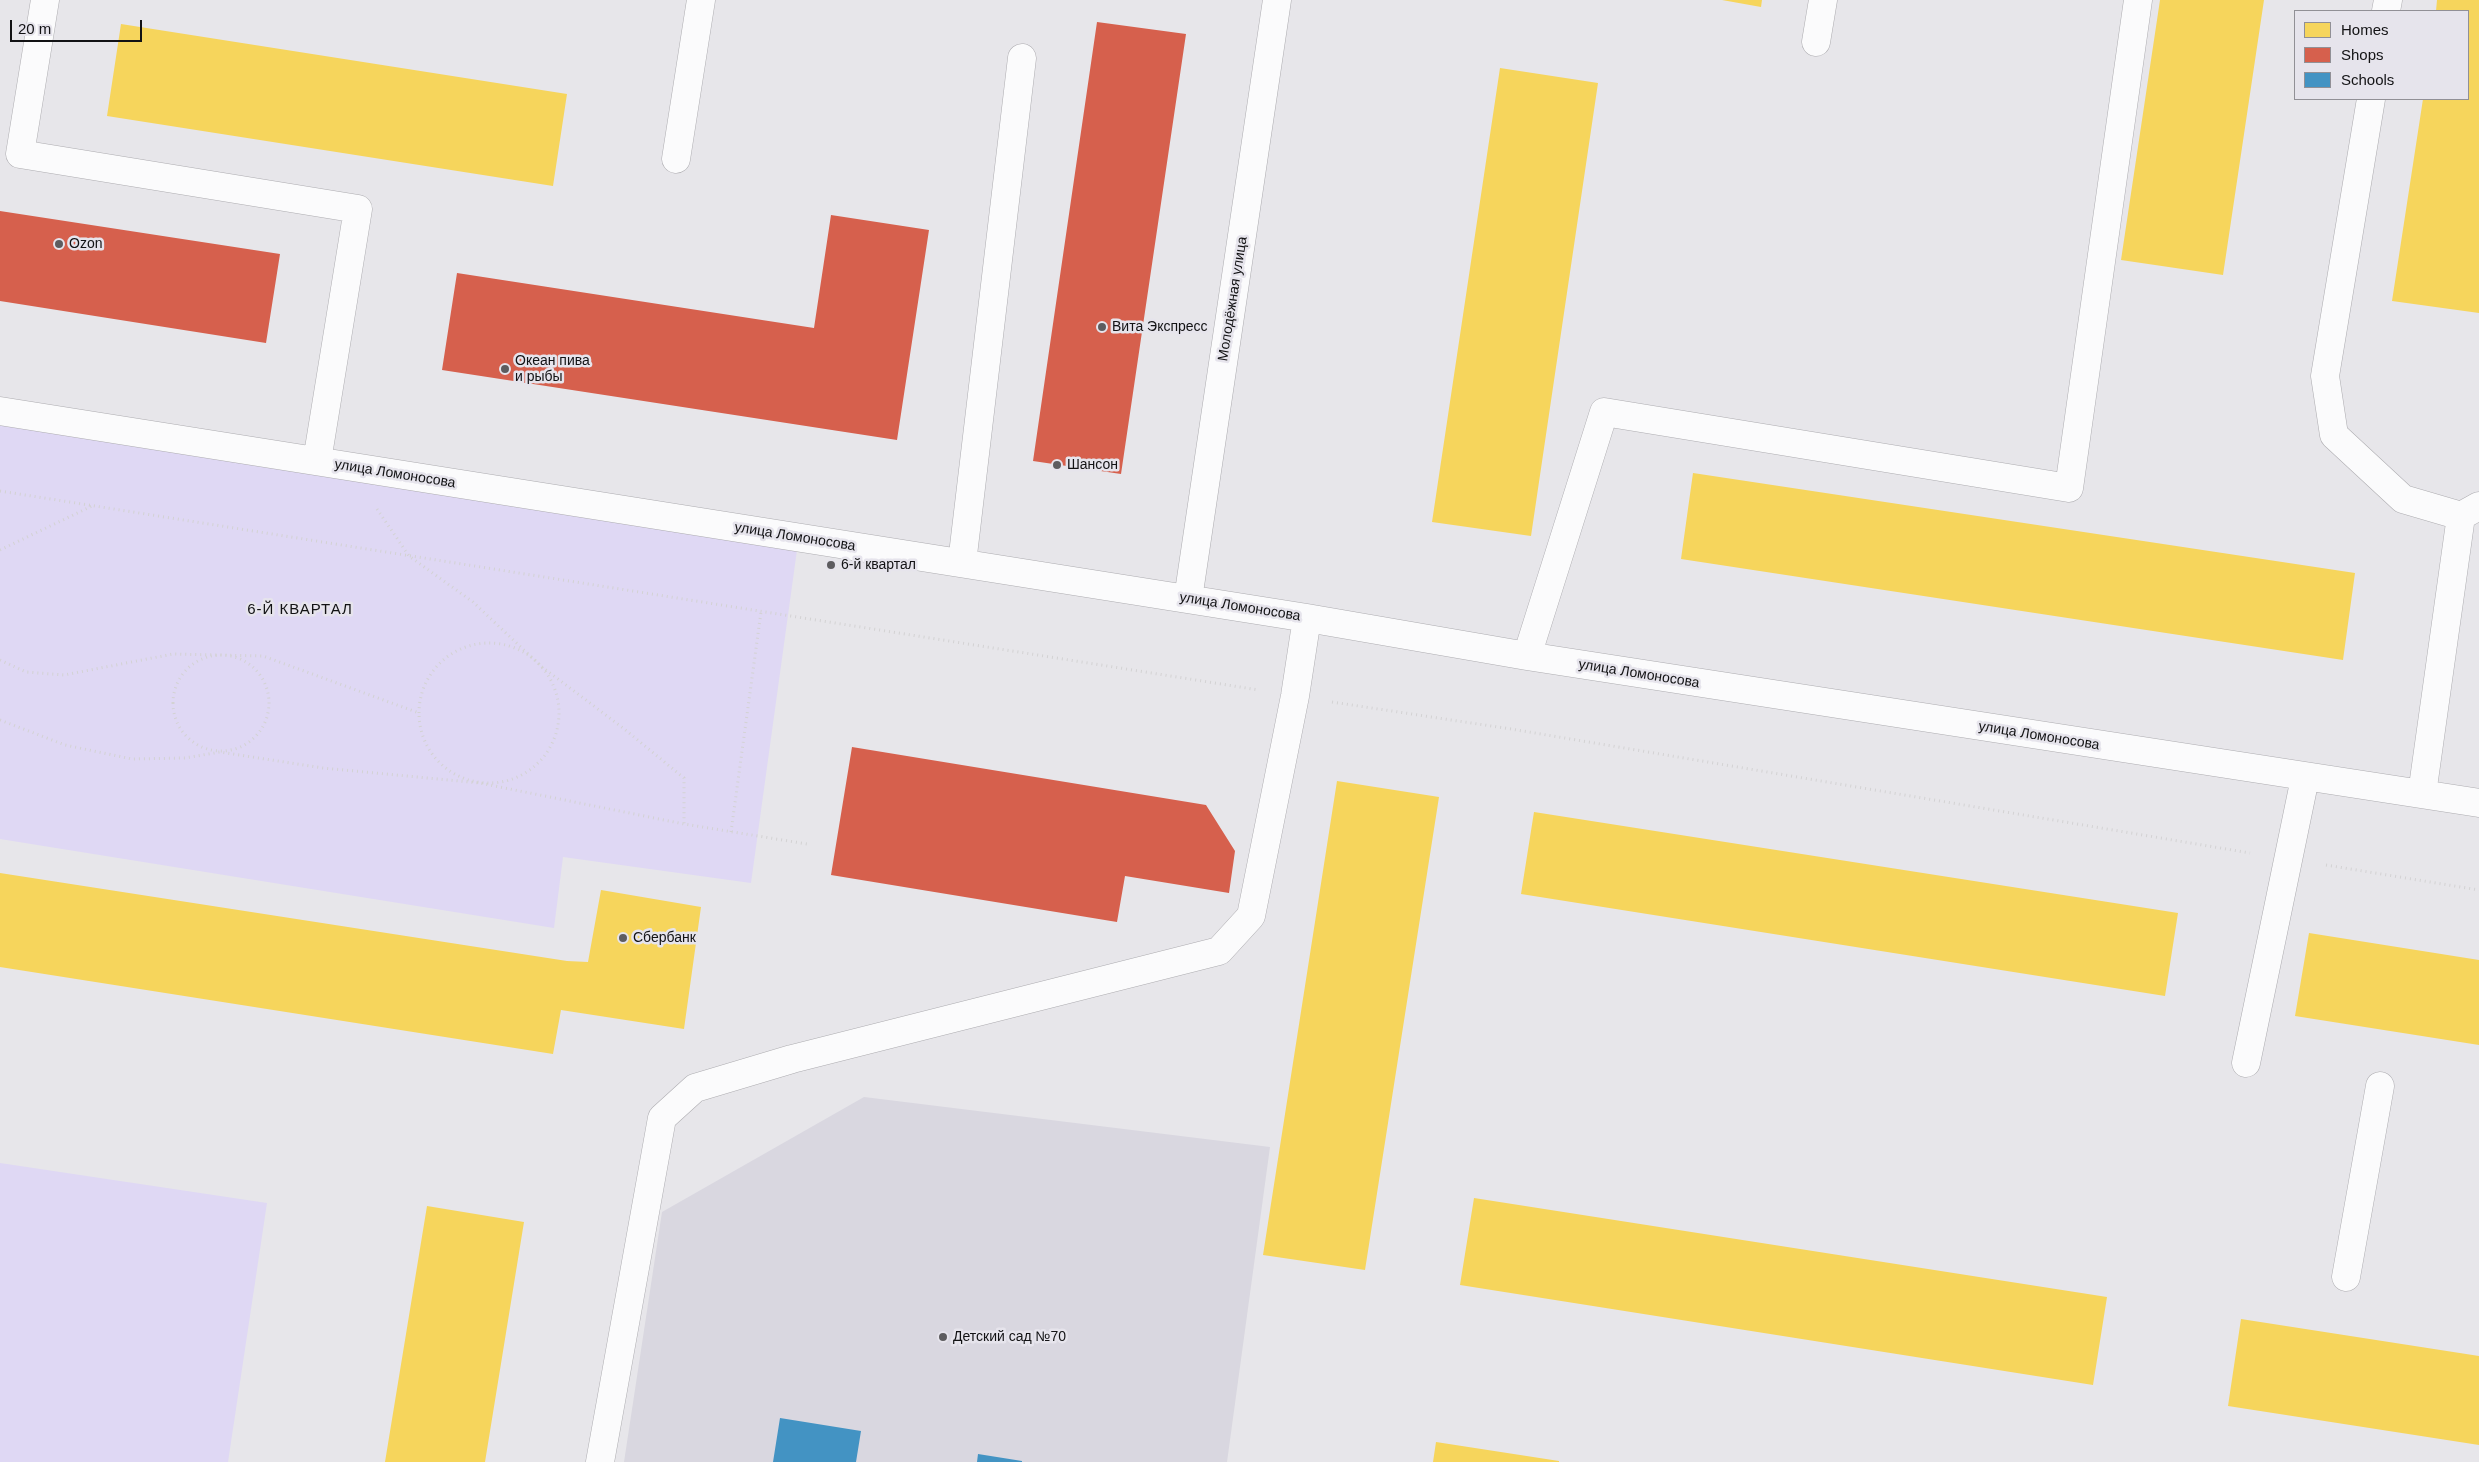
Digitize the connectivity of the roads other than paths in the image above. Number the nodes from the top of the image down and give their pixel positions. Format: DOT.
graph roads {
  1 [pos="45,0"];
  2 [pos="701,0"];
  3 [pos="1278,0"];
  4 [pos="1823,0"];
  5 [pos="2138,0"];
  6 [pos="1816,42"];
  7 [pos="1022,58"];
  8 [pos="2372,100"];
  9 [pos="676,159"];
  10 [pos="0,411"];
  11 [pos="317,461"];
  12 [pos="2470,511"];
  13 [pos="962,563"];
  14 [pos="1188,599"];
  15 [pos="1307,618"];
  16 [pos="1527,656"];
  17 [pos="2305,778"];
  18 [pos="2422,794"];
  19 [pos="2479,803"];
  20 [pos="2246,1064"];
  21 [pos="2380,1086"];
  22 [pos="2346,1277"];
  23 [pos="600,1462"];
  1 -- 11 [label="street"];
  2 -- 9 [label="street"];
  3 -- 14 [label="street, Молодёжная улица"];
  4 -- 6 [label="street"];
  5 -- 16 [label="street"];
  7 -- 13 [label="street"];
  8 -- 12 [label="street"];
  10 -- 11 [label="street, улица Ломоносова"];
  11 -- 13 [label="street, улица Ломоносова"];
  12 -- 18 [label="street"];
  13 -- 14 [label="street, улица Ломоносова"];
  14 -- 15 [label="street, улица Ломоносова"];
  15 -- 16 [label="street, улица Ломоносова"];
  15 -- 23 [label="street"];
  16 -- 17 [label="street, улица Ломоносова"];
  17 -- 18 [label="street, улица Ломоносова"];
  17 -- 20 [label="street"];
  18 -- 19 [label="street, улица Ломоносова"];
  21 -- 22 [label="street"];
}
